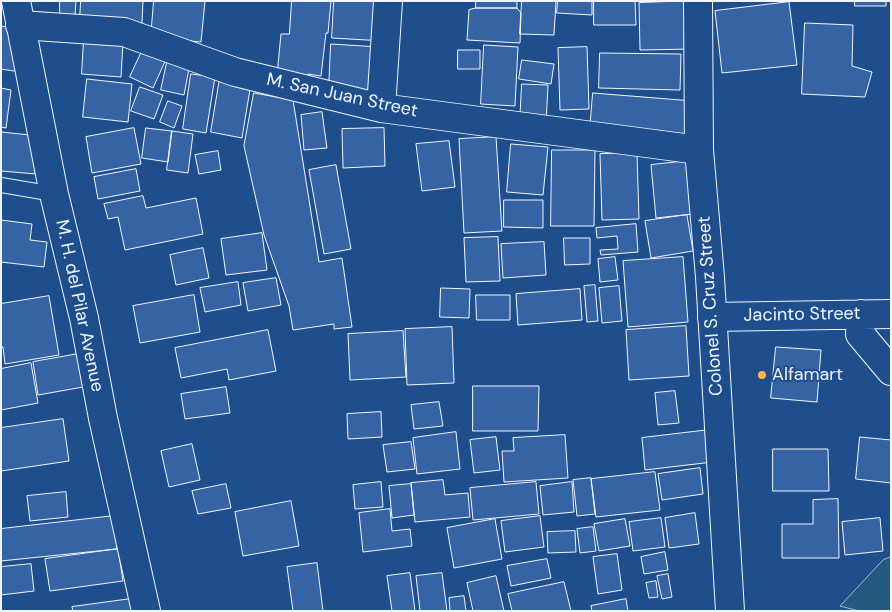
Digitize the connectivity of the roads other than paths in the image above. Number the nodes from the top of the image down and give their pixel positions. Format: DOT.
graph roads {
  1 [pos="388,1"];
  2 [pos="698,1"];
  3 [pos="18,13"];
  4 [pos="380,108"];
  5 [pos="699,150"];
  6 [pos="1,185"];
  7 [pos="54,194"];
  8 [pos="861,314"];
  9 [pos="891,314"];
  10 [pos="712,317"];
  11 [pos="891,371"];
  12 [pos="146,611"];
  13 [pos="730,611"];
  1 -- 4 [label="street"];
  2 -- 5 [label="street, Colonel S. Cruz Street"];
  3 -- 4 [label="street, M. San Juan Street"];
  3 -- 7 [label="street, M. H. del Pilar Avenue"];
  4 -- 5 [label="street, M. San Juan Street"];
  5 -- 10 [label="street, Colonel S. Cruz Street"];
  6 -- 7 [label="lane"];
  7 -- 12 [label="street, M. H. del Pilar Avenue"];
  8 -- 9 [label="street, Jacinto Street"];
  8 -- 10 [label="street, Jacinto Street"];
  8 -- 11 [label="street"];
  10 -- 13 [label="street, Colonel S. Cruz Street"];
}
